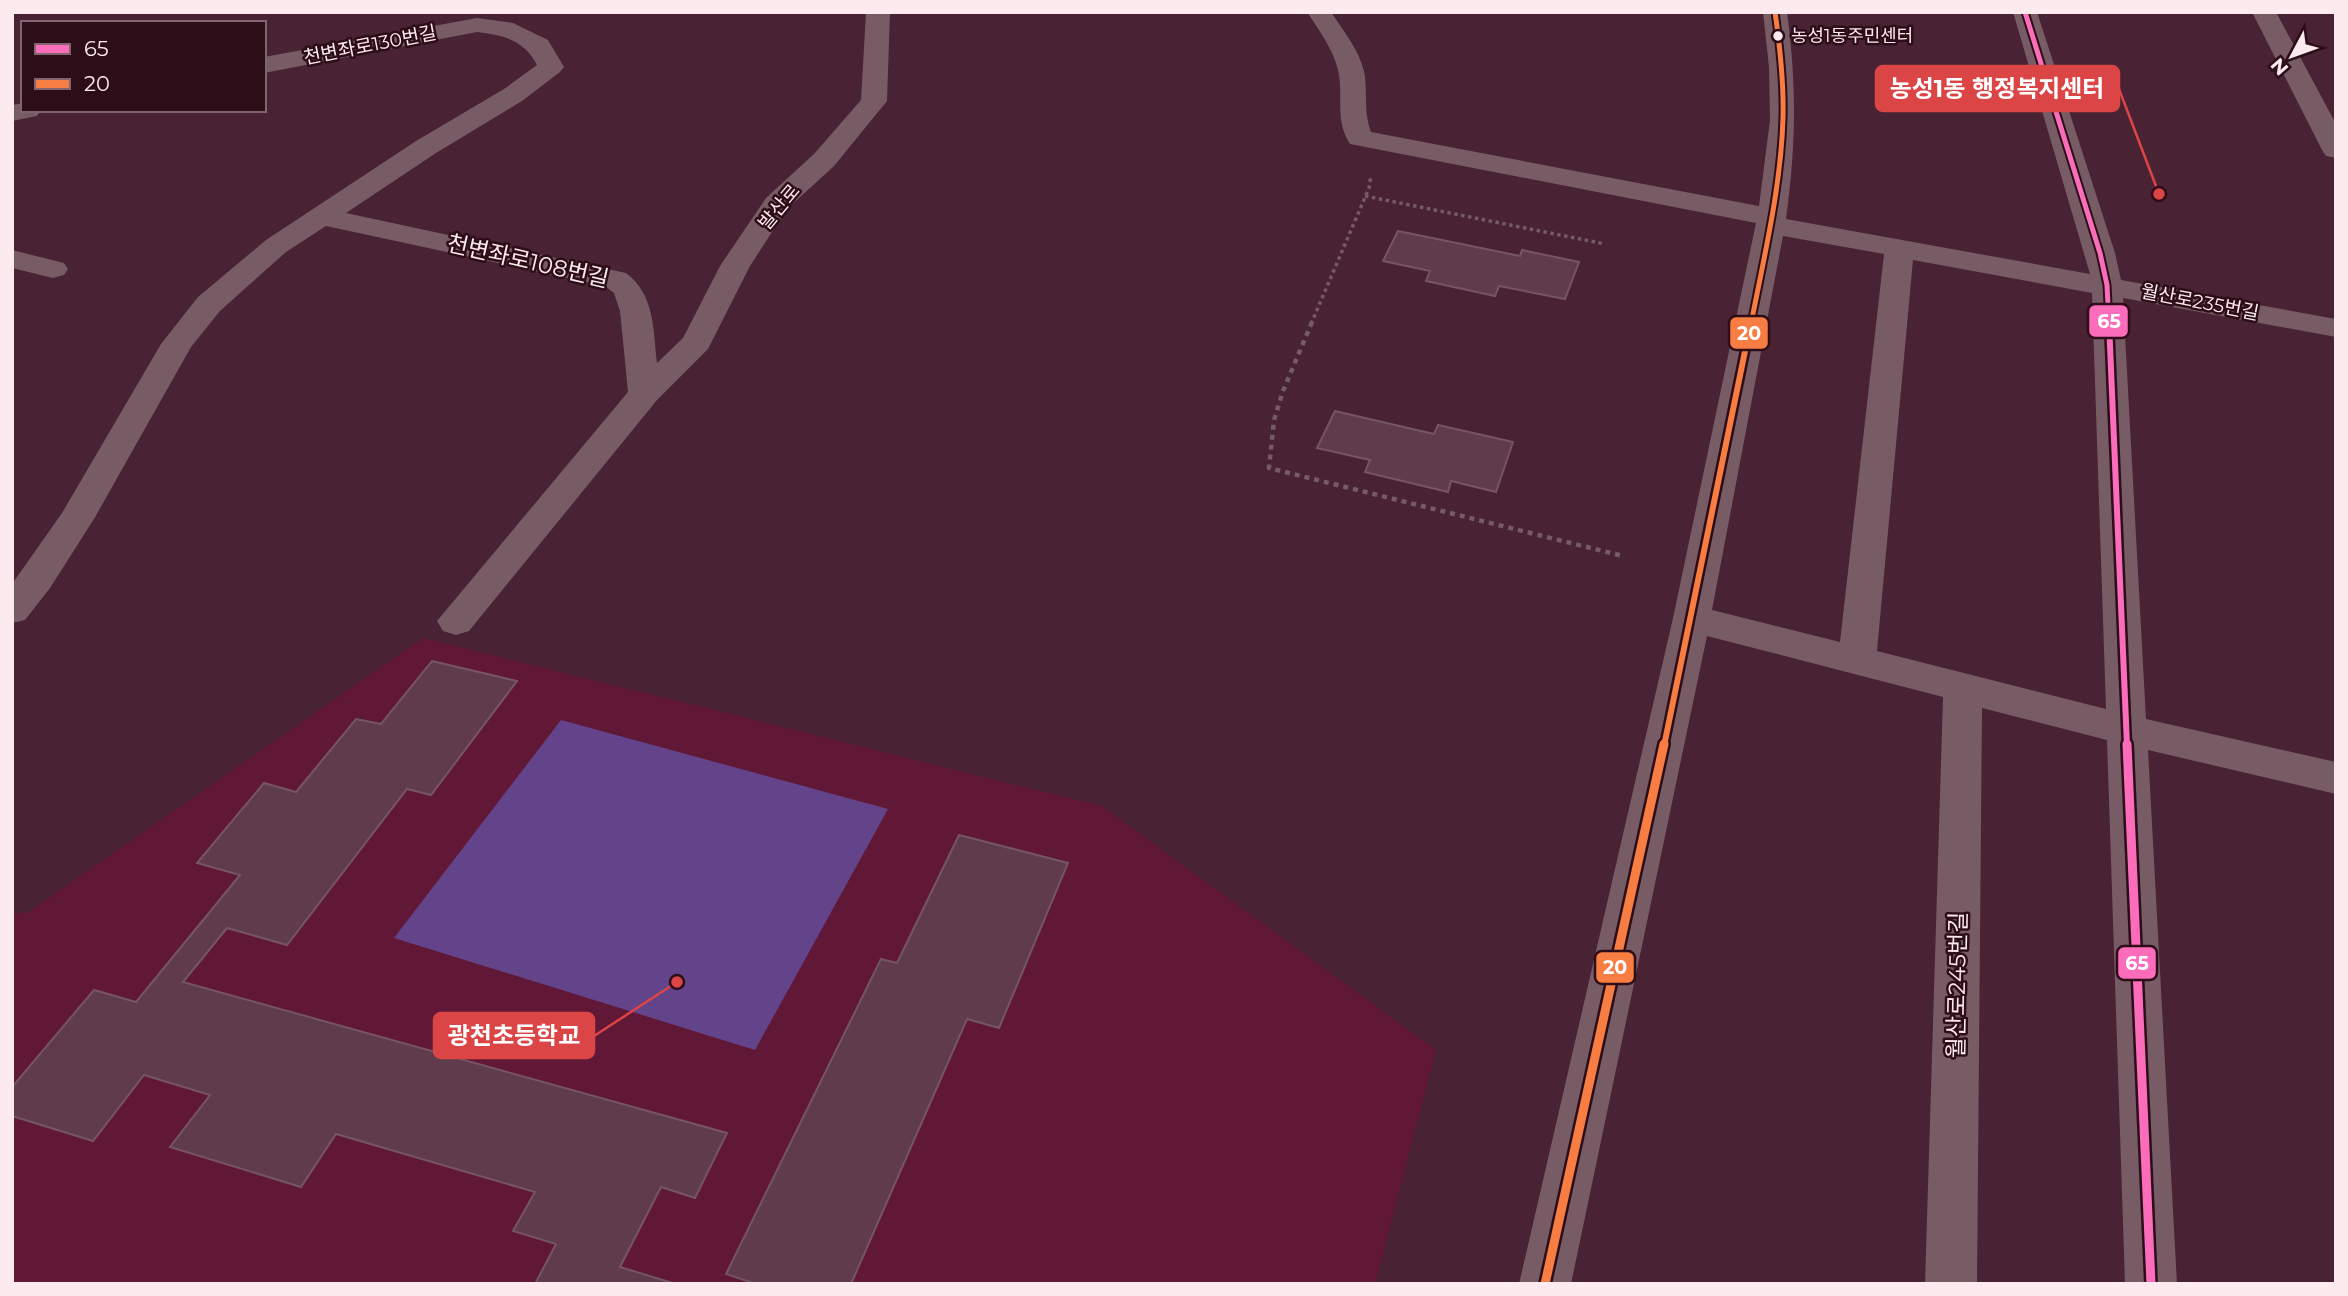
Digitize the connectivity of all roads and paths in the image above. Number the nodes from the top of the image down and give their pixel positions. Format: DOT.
graph roads {
  1 [pos="878,12"];
  2 [pos="1319,12"];
  3 [pos="1775,12"];
  4 [pos="2025,12"];
  5 [pos="2264,12"];
  6 [pos="481,19"];
  7 [pos="266,65"];
  8 [pos="1366,139"];
  9 [pos="2336,150"];
  10 [pos="1365,196"];
  11 [pos="320,216"];
  12 [pos="1771,221"];
  13 [pos="1605,244"];
  14 [pos="1899,248"];
  15 [pos="12,259"];
  16 [pos="53,269"];
  17 [pos="2107,285"];
  18 [pos="2336,328"];
  19 [pos="645,393"];
  20 [pos="1623,556"];
  21 [pos="12,610"];
  22 [pos="1692,618"];
  23 [pos="456,621"];
  24 [pos="1857,659"];
  25 [pos="1963,686"];
  26 [pos="2127,730"];
  27 [pos="2336,778"];
  28 [pos="1545,1284"];
  29 [pos="1951,1284"];
  30 [pos="2151,1284"];
  1 -- 19 [label="street, 발산로"];
  2 -- 8 [label="street"];
  3 -- 12 [label="street"];
  4 -- 17 [label="street"];
  5 -- 9 [label="street"];
  6 -- 7 [label="street, 천변좌로130번길"];
  6 -- 11 [label="street"];
  8 -- 10 [label="path"];
  8 -- 12 [label="street, 월산로235번길"];
  10 -- 13 [label="path"];
  10 -- 20 [label="path"];
  11 -- 19 [label="street, 천변좌로108번길"];
  11 -- 21 [label="street"];
  12 -- 14 [label="street, 월산로235번길"];
  12 -- 22 [label="street"];
  14 -- 17 [label="street, 월산로235번길"];
  14 -- 24 [label="street"];
  15 -- 16 [label="street"];
  17 -- 18 [label="street, 월산로235번길"];
  17 -- 26 [label="street"];
  19 -- 23 [label="street"];
  22 -- 24 [label="street"];
  22 -- 28 [label="street"];
  24 -- 25 [label="street"];
  25 -- 26 [label="street"];
  25 -- 29 [label="street, 월산로245번길"];
  26 -- 27 [label="street"];
  26 -- 30 [label="street"];
}
